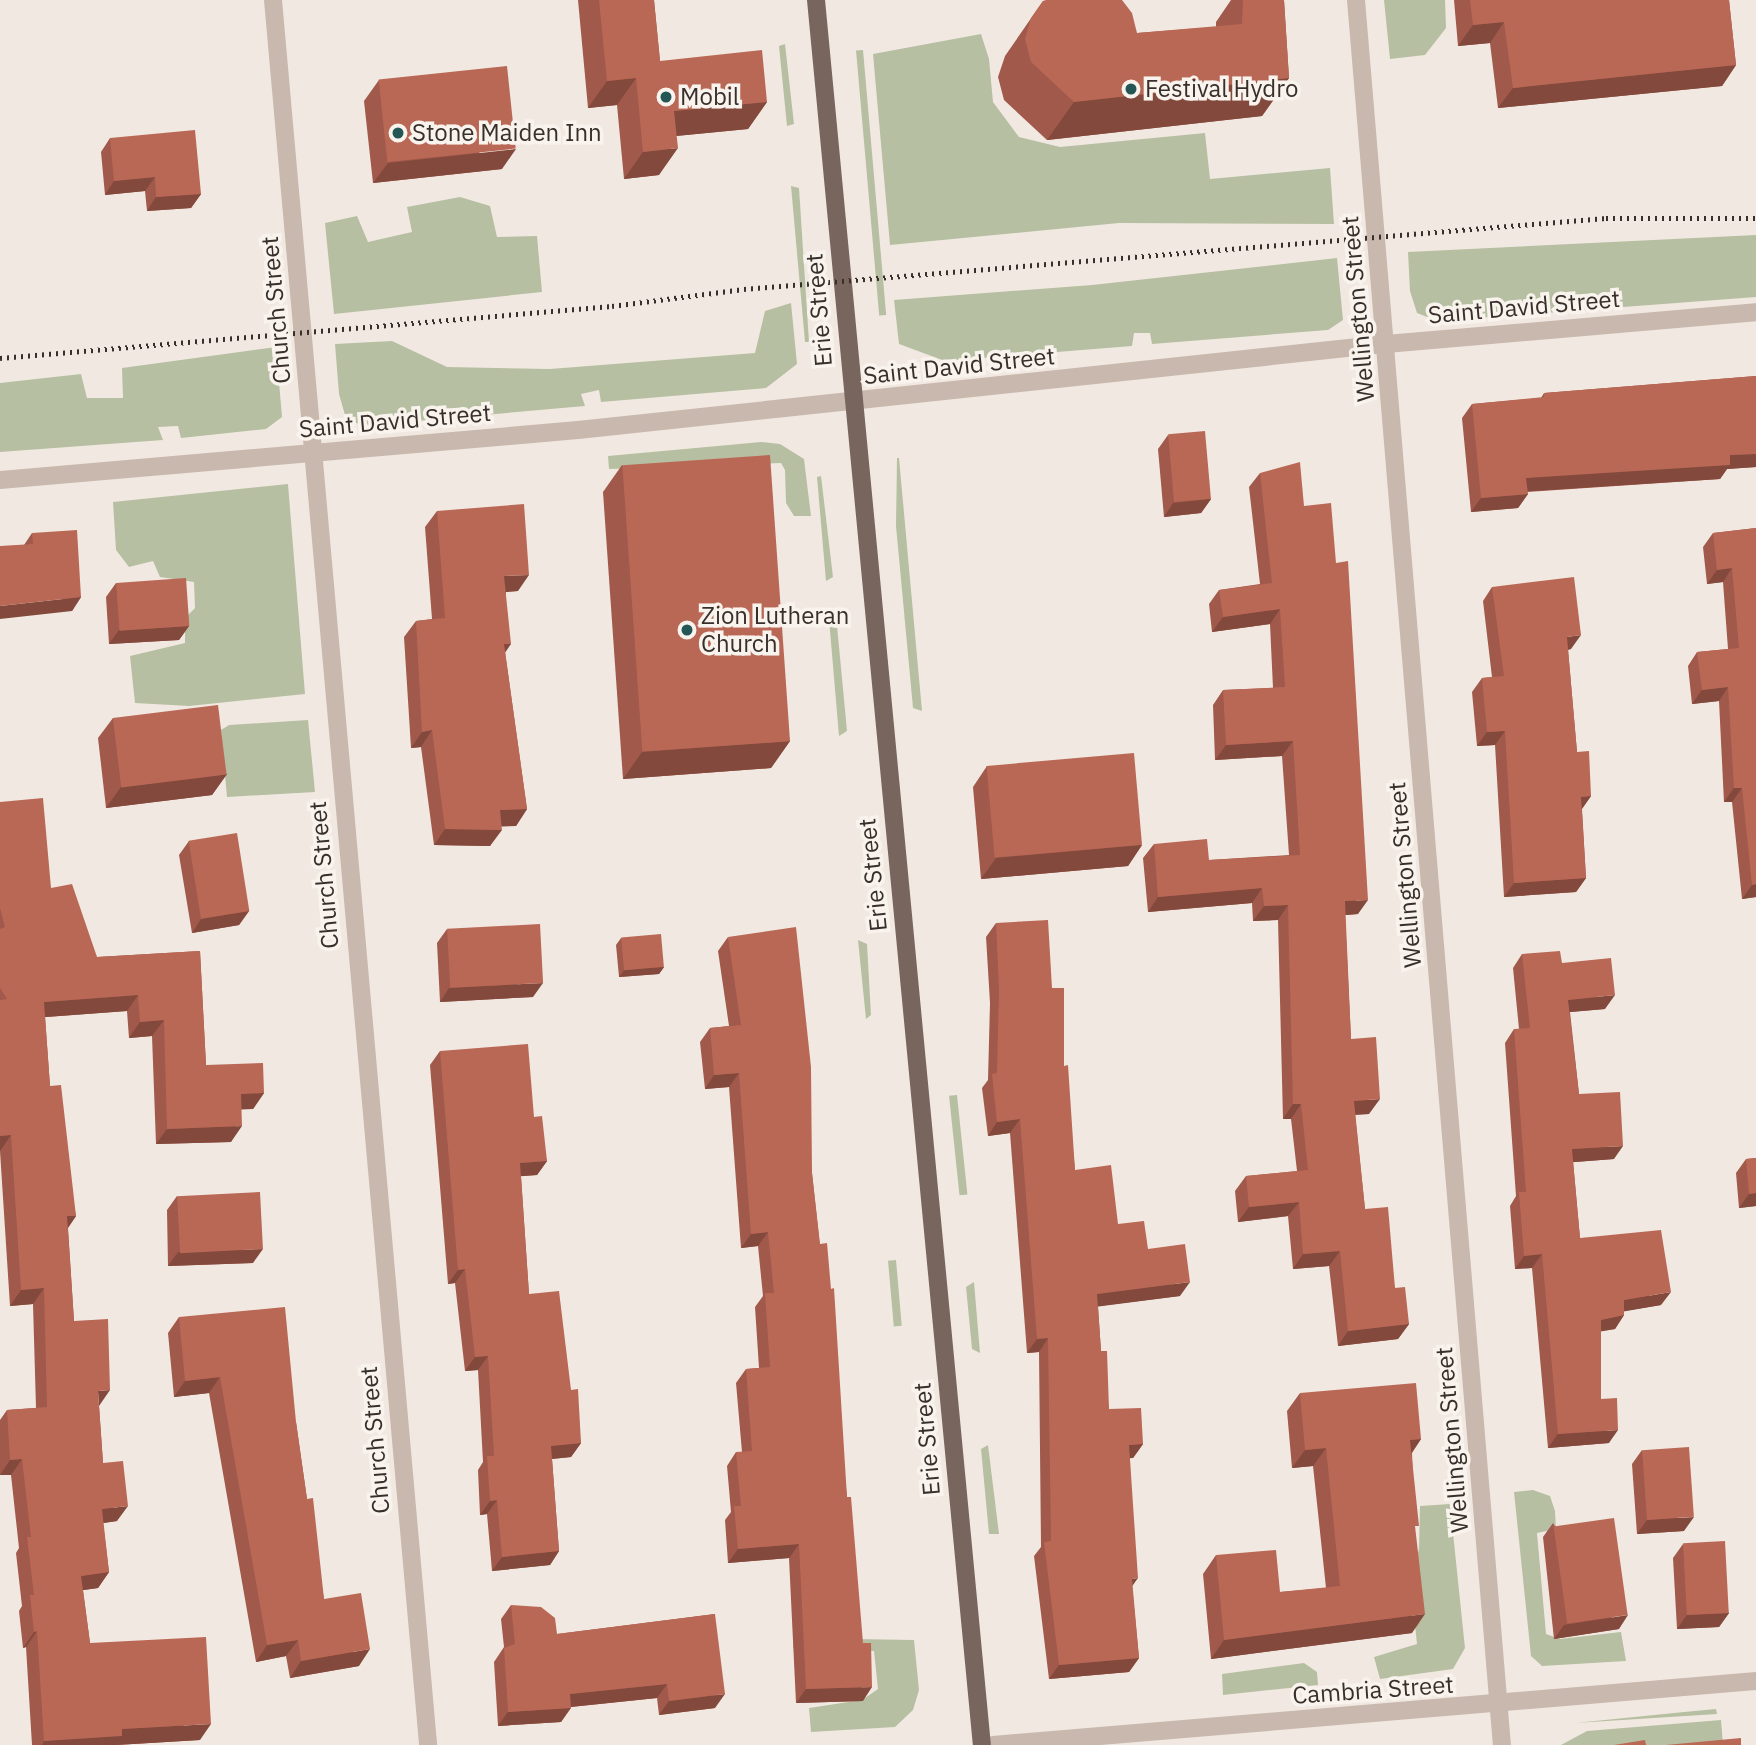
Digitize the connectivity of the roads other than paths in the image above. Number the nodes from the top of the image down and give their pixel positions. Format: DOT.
graph roads {
  1 [pos="273,0"];
  2 [pos="816,0"];
  3 [pos="1356,0"];
  4 [pos="1756,312"];
  5 [pos="1386,344"];
  6 [pos="852,402"];
  7 [pos="312,453"];
  8 [pos="0,480"];
  9 [pos="1756,1681"];
  10 [pos="1498,1705"];
  11 [pos="428,1745"];
  12 [pos="982,1745"];
  13 [pos="993,1745"];
  14 [pos="1502,1745"];
  1 -- 7 [label="street, Church Street"];
  2 -- 6 [label="main road, Erie Street"];
  3 -- 5 [label="street, Wellington Street"];
  4 -- 5 [label="street, Saint David Street"];
  5 -- 6 [label="street, Saint David Street"];
  5 -- 10 [label="street, Wellington Street"];
  6 -- 7 [label="street, Saint David Street"];
  6 -- 12 [label="main road, Erie Street"];
  7 -- 8 [label="street, Saint David Street"];
  7 -- 11 [label="street, Church Street"];
  9 -- 10 [label="street, Cambria Street"];
  10 -- 13 [label="street, Cambria Street"];
  10 -- 14 [label="street, Wellington Street"];
}
